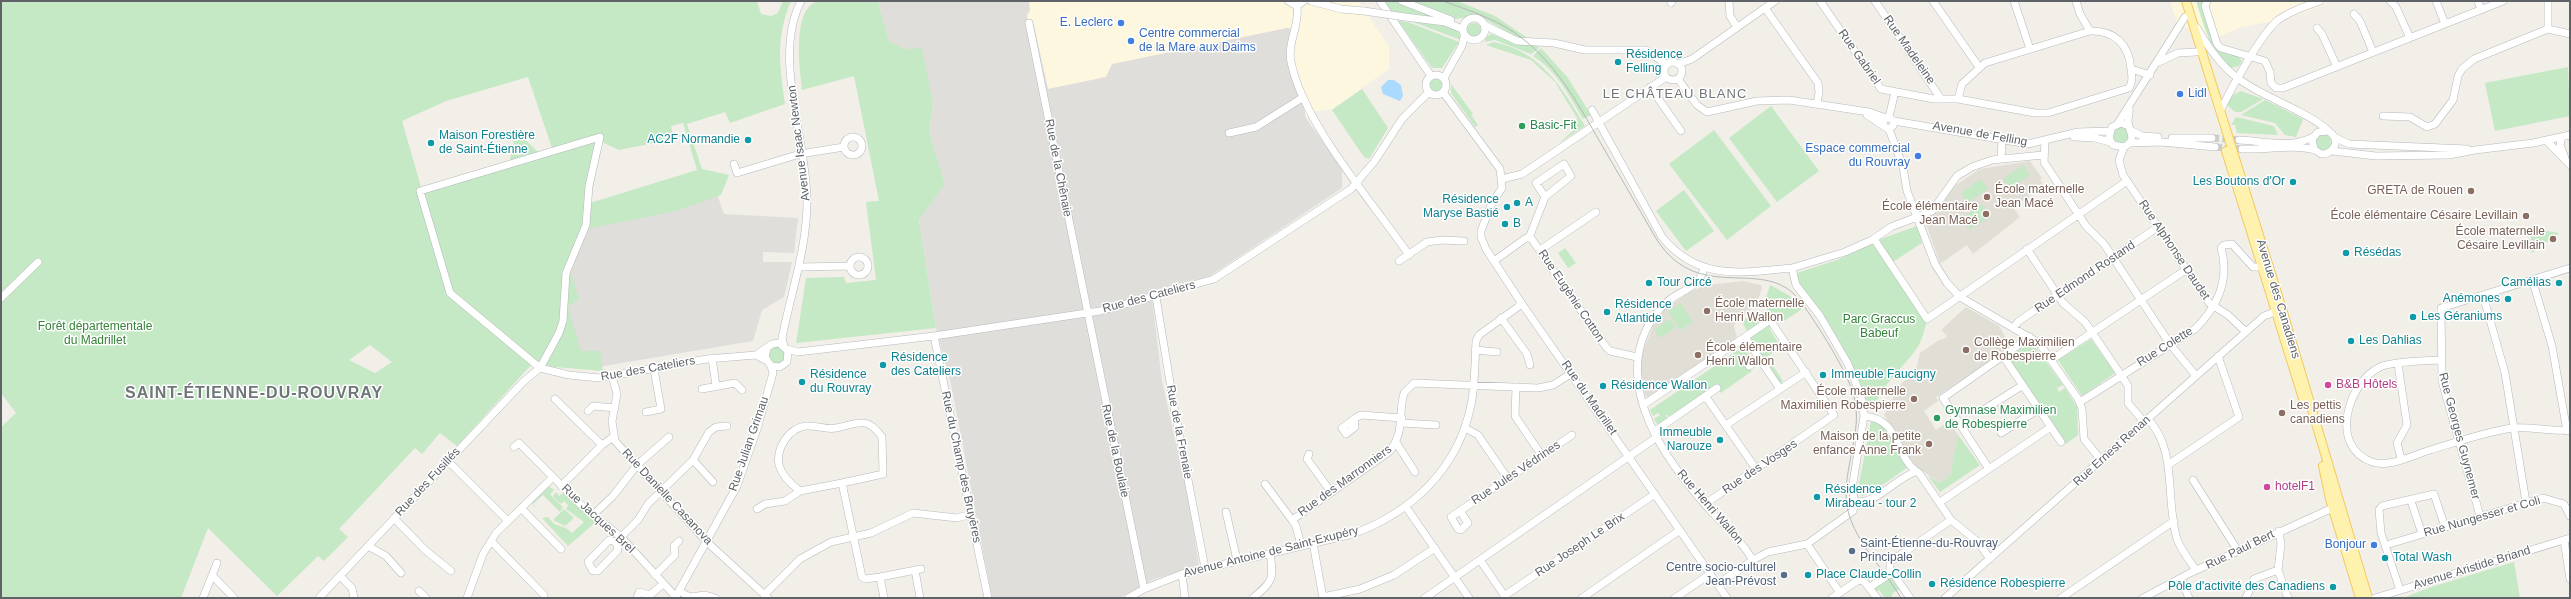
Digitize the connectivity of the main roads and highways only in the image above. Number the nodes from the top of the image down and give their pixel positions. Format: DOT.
graph roads {
  1 [pos="2180,1"];
  2 [pos="2186,1"];
  3 [pos="2189,19"];
  4 [pos="2278,311"];
  5 [pos="2336,506"];
  6 [pos="2360,598"];
  7 [pos="2368,598"];
  1 -- 3 [label="main road, Avenue des Canadiens"];
  2 -- 3 [label="main road, Avenue des Canadiens"];
  3 -- 4 [label="main road, Avenue des Canadiens"];
  3 -- 4 [label="main road, Avenue des Canadiens"];
  4 -- 5 [label="main road, Avenue des Canadiens"];
  5 -- 6 [label="main road, Avenue des Canadiens"];
  5 -- 7 [label="main road, Avenue des Canadiens"];
}
